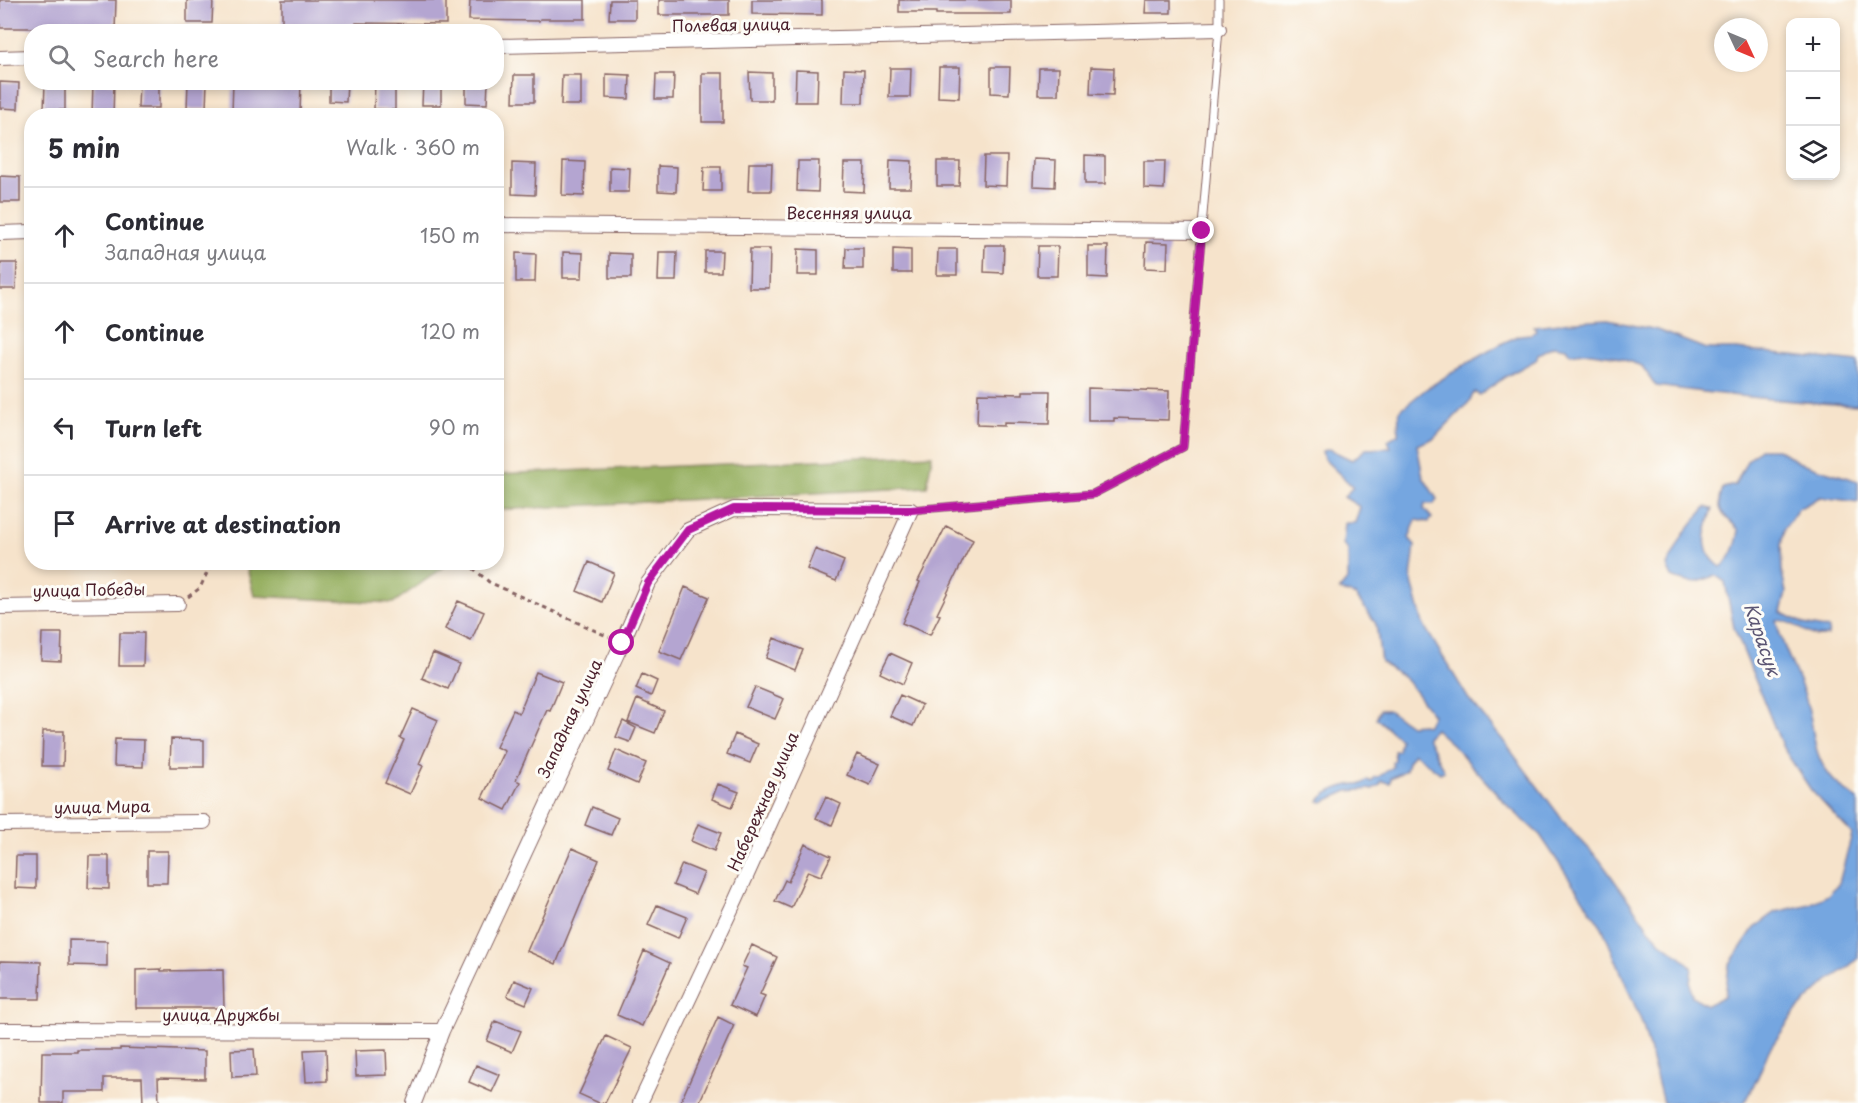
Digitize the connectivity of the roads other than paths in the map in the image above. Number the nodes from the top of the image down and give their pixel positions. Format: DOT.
graph roads {
  1 [pos="1219,0"];
  2 [pos="1219,29"];
  3 [pos="504,46"];
  4 [pos="24,57"];
  5 [pos="0,58"];
  6 [pos="504,225"];
  7 [pos="1202,231"];
  8 [pos="24,232"];
  9 [pos="0,233"];
  10 [pos="911,510"];
  11 [pos="178,604"];
  12 [pos="0,607"];
  13 [pos="204,822"];
  14 [pos="0,824"];
  15 [pos="0,1030"];
  16 [pos="442,1031"];
  17 [pos="414,1103"];
  18 [pos="640,1103"];
  1 -- 2 [label="lane"];
  2 -- 3 [label="street, Полевая улица"];
  2 -- 7 [label="lane"];
  4 -- 5 [label="street"];
  6 -- 7 [label="street, Весенняя улица"];
  7 -- 10 [label="lane"];
  8 -- 9 [label="street"];
  10 -- 16 [label="street, Западная улица"];
  10 -- 18 [label="street, Набережная улица"];
  11 -- 12 [label="street, улица Победы"];
  13 -- 14 [label="street, улица Мира"];
  15 -- 16 [label="street, улица Дружбы"];
  16 -- 17 [label="street, Западная улица"];
}
